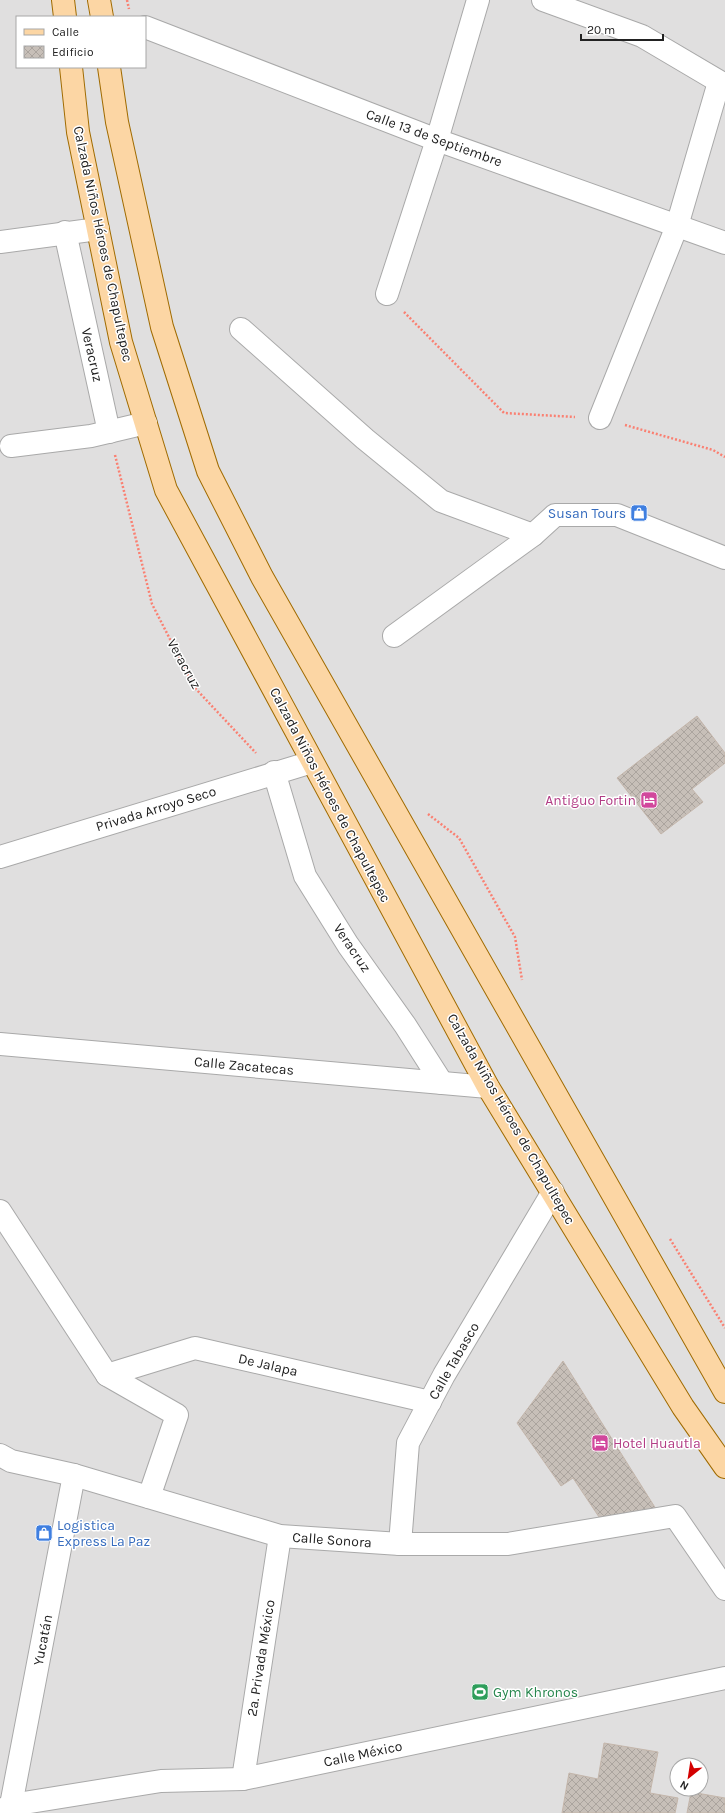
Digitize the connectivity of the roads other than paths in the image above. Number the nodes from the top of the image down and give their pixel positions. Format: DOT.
graph roads {
  1 [pos="63,0"];
  2 [pos="478,0"];
  3 [pos="544,0"];
  4 [pos="65,16"];
  5 [pos="146,27"];
  6 [pos="71,68"];
  7 [pos="109,68"];
  8 [pos="722,84"];
  9 [pos="437,140"];
  10 [pos="677,226"];
  11 [pos="98,229"];
  12 [pos="65,232"];
  13 [pos="0,242"];
  14 [pos="725,243"];
  15 [pos="387,294"];
  16 [pos="241,328"];
  17 [pos="600,418"];
  18 [pos="146,423"];
  19 [pos="109,432"];
  20 [pos="11,446"];
  21 [pos="533,535"];
  22 [pos="725,558"];
  23 [pos="394,636"];
  24 [pos="312,762"];
  25 [pos="274,772"];
  26 [pos="0,857"];
  27 [pos="0,1044"];
  28 [pos="442,1083"];
  29 [pos="488,1087"];
  30 [pos="553,1192"];
  31 [pos="0,1211"];
  32 [pos="108,1375"];
  33 [pos="725,1392"];
  34 [pos="430,1402"];
  35 [pos="0,1455"];
  36 [pos="725,1467"];
  37 [pos="74,1475"];
  38 [pos="149,1497"];
  39 [pos="280,1536"];
  40 [pos="400,1544"];
  41 [pos="725,1589"];
  42 [pos="725,1678"];
  43 [pos="243,1779"];
  44 [pos="6,1808"];
  1 -- 4 [label="main road"];
  2 -- 9 [label="street"];
  3 -- 8 [label="street"];
  5 -- 9 [label="street, Calle 13 de Septiembre"];
  6 -- 11 [label="main road, Calzada Niños Héroes de Chapultepec"];
  7 -- 33 [label="main road"];
  8 -- 10 [label="street"];
  9 -- 10 [label="street, Calle 13 de Septiembre"];
  9 -- 15 [label="street"];
  10 -- 14 [label="street, Calle 13 de Septiembre"];
  10 -- 17 [label="street"];
  11 -- 12 [label="street"];
  11 -- 18 [label="main road, Calzada Niños Héroes de Chapultepec"];
  12 -- 13 [label="street"];
  12 -- 19 [label="street, Veracruz"];
  16 -- 21 [label="street"];
  18 -- 19 [label="street"];
  18 -- 24 [label="main road, Calzada Niños Héroes de Chapultepec"];
  19 -- 20 [label="street"];
  21 -- 22 [label="street"];
  21 -- 23 [label="street"];
  24 -- 25 [label="street, Privada Arroyo Seco"];
  24 -- 29 [label="main road, Calzada Niños Héroes de Chapultepec"];
  25 -- 26 [label="street, Privada Arroyo Seco"];
  25 -- 28 [label="street, Veracruz"];
  27 -- 28 [label="street, Calle Zacatecas"];
  28 -- 29 [label="street, Calle Zacatecas"];
  29 -- 30 [label="main road, Calzada Niños Héroes de Chapultepec"];
  30 -- 34 [label="street, Calle Tabasco"];
  30 -- 36 [label="main road, Calzada Niños Héroes de Chapultepec"];
  31 -- 32 [label="street"];
  32 -- 34 [label="street, De Jalapa"];
  32 -- 38 [label="street"];
  34 -- 40 [label="street, Calle Tabasco"];
  35 -- 37 [label="street, Calle Sonora"];
  37 -- 38 [label="street, Calle Sonora"];
  37 -- 44 [label="street, Yucatán"];
  38 -- 39 [label="street, Calle Sonora"];
  39 -- 40 [label="street, Calle Sonora"];
  39 -- 43 [label="street, 2a. Privada México"];
  40 -- 41 [label="street, Calle Sonora"];
  42 -- 43 [label="street, Calle México"];
  43 -- 44 [label="street, Calle México"];
}
